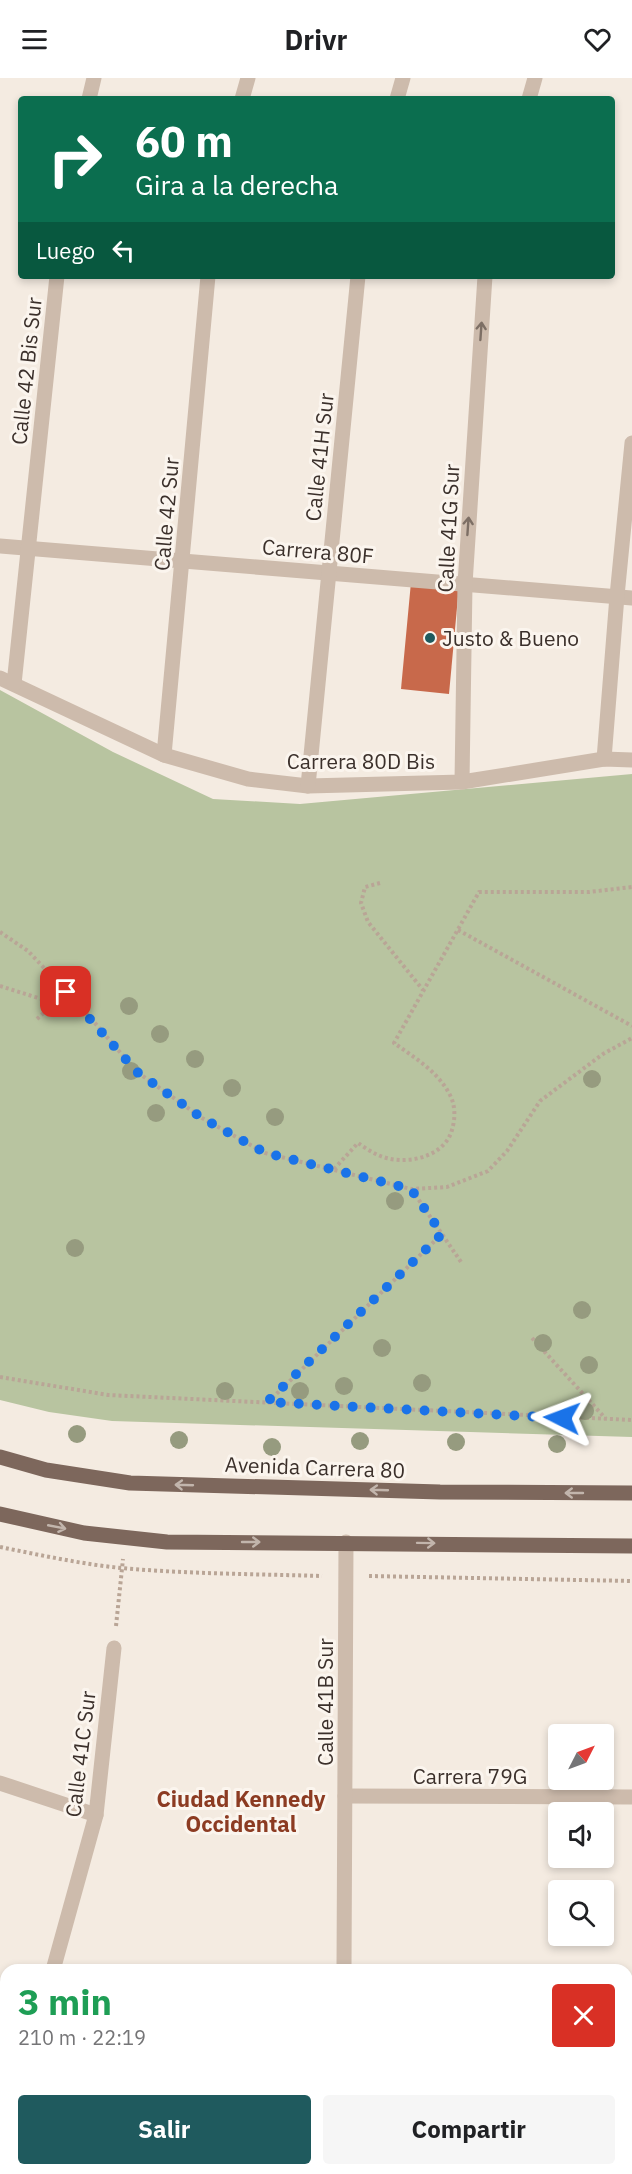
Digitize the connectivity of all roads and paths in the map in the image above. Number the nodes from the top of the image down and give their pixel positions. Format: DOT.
graph roads {
  1 [pos="94,78"];
  2 [pos="248,78"];
  3 [pos="403,78"];
  4 [pos="534,78"];
  5 [pos="90,96"];
  6 [pos="243,96"];
  7 [pos="398,96"];
  8 [pos="530,96"];
  9 [pos="57,279"];
  10 [pos="208,279"];
  11 [pos="358,279"];
  12 [pos="485,279"];
  13 [pos="632,443"];
  14 [pos="0,546"];
  15 [pos="29,548"];
  16 [pos="183,561"];
  17 [pos="328,573"];
  18 [pos="465,584"];
  19 [pos="624,597"];
  20 [pos="7,681"];
  21 [pos="164,755"];
  22 [pos="604,759"];
  23 [pos="632,760"];
  24 [pos="462,782"];
  25 [pos="308,786"];
  26 [pos="380,883"];
  27 [pos="632,887"];
  28 [pos="458,930"];
  29 [pos="0,932"];
  30 [pos="0,986"];
  31 [pos="423,991"];
  32 [pos="66,992"];
  33 [pos="54,1003"];
  34 [pos="37,1019"];
  35 [pos="632,1026"];
  36 [pos="632,1038"];
  37 [pos="333,1170"];
  38 [pos="411,1189"];
  39 [pos="442,1234"];
  40 [pos="461,1262"];
  41 [pos="532,1338"];
  42 [pos="0,1377"];
  43 [pos="267,1402"];
  44 [pos="607,1420"];
  45 [pos="632,1420"];
  46 [pos="0,1457"];
  47 [pos="632,1493"];
  48 [pos="0,1514"];
  49 [pos="125,1539"];
  50 [pos="346,1542"];
  51 [pos="632,1546"];
  52 [pos="0,1547"];
  53 [pos="122,1568"];
  54 [pos="347,1576"];
  55 [pos="632,1581"];
  56 [pos="114,1648"];
  57 [pos="0,1783"];
  58 [pos="345,1797"];
  59 [pos="632,1797"];
  60 [pos="96,1815"];
  61 [pos="55,1964"];
  62 [pos="344,1964"];
  1 -- 5 [label="street"];
  2 -- 6 [label="street"];
  3 -- 7 [label="street"];
  4 -- 8 [label="street"];
  9 -- 15 [label="street, Calle 42 Bis Sur"];
  10 -- 16 [label="street, Calle 42 Sur"];
  11 -- 17 [label="street, Calle 41H Sur"];
  18 -- 12 [label="street, Calle 41G Sur, one-way"];
  13 -- 19 [label="street"];
  14 -- 15 [label="street, Carrera 80F"];
  15 -- 16 [label="street, Carrera 80F"];
  15 -- 20 [label="street, Calle 42 Bis Sur"];
  16 -- 17 [label="street, Carrera 80F"];
  16 -- 21 [label="street, Calle 42 Sur"];
  17 -- 18 [label="street, Carrera 80F"];
  17 -- 25 [label="street, Calle 41H Sur"];
  18 -- 19 [label="street, Carrera 80F"];
  18 -- 24 [label="street, Calle 41G Sur"];
  19 -- 22 [label="street"];
  20 -- 21 [label="street, Carrera 80D Bis"];
  21 -- 25 [label="street, Carrera 80D Bis"];
  22 -- 23 [label="street, Carrera 80D Bis"];
  22 -- 24 [label="street, Carrera 80D Bis"];
  24 -- 25 [label="street, Carrera 80D Bis"];
  26 -- 31 [label="path"];
  27 -- 28 [label="path"];
  28 -- 31 [label="path"];
  28 -- 35 [label="path"];
  29 -- 32 [label="path"];
  30 -- 33 [label="path"];
  31 -- 37 [label="path"];
  32 -- 33 [label="path"];
  32 -- 37 [label="path"];
  33 -- 34 [label="path"];
  36 -- 38 [label="path"];
  37 -- 38 [label="path"];
  38 -- 39 [label="path"];
  39 -- 40 [label="path"];
  39 -- 43 [label="path"];
  41 -- 44 [label="path"];
  42 -- 43 [label="path"];
  43 -- 44 [label="path"];
  44 -- 45 [label="path"];
  47 -- 46 [label="main road, Avenida Carrera 80, one-way"];
  48 -- 49 [label="main road, one-way"];
  49 -- 50 [label="main road, one-way"];
  49 -- 53 [label="path"];
  50 -- 51 [label="main road, one-way"];
  50 -- 54 [label="street, Calle 41B Sur"];
  52 -- 53 [label="path"];
  53 -- 54 [label="path"];
  53 -- 56 [label="path"];
  54 -- 55 [label="path"];
  54 -- 58 [label="street, Calle 41B Sur"];
  56 -- 60 [label="street, Calle 41C Sur"];
  57 -- 60 [label="street"];
  58 -- 59 [label="street, Carrera 79G"];
  58 -- 62 [label="street, Calle 41B Sur"];
  60 -- 61 [label="street, Calle 41C Sur"];
}
